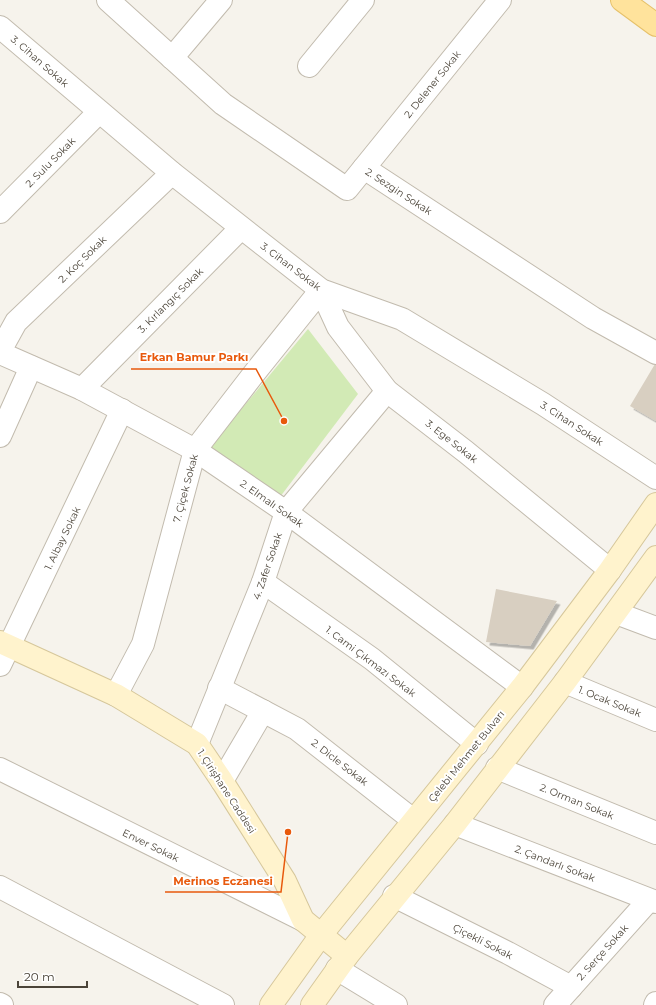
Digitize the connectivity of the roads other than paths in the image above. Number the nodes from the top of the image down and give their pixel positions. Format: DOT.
graph roads {
  1 [pos="108,0"];
  2 [pos="221,0"];
  3 [pos="363,0"];
  4 [pos="500,0"];
  5 [pos="622,0"];
  6 [pos="656,25"];
  7 [pos="3,34"];
  8 [pos="172,58"];
  9 [pos="309,66"];
  10 [pos="100,112"];
  11 [pos="364,168"];
  12 [pos="172,173"];
  13 [pos="0,212"];
  14 [pos="241,228"];
  15 [pos="321,290"];
  16 [pos="0,352"];
  17 [pos="656,352"];
  18 [pos="31,367"];
  19 [pos="82,389"];
  20 [pos="387,391"];
  21 [pos="122,410"];
  22 [pos="0,436"];
  23 [pos="195,450"];
  24 [pos="656,478"];
  25 [pos="656,504"];
  26 [pos="286,512"];
  27 [pos="656,557"];
  28 [pos="610,570"];
  29 [pos="263,582"];
  30 [pos="616,613"];
  31 [pos="656,628"];
  32 [pos="5,644"];
  33 [pos="0,664"];
  34 [pos="565,682"];
  35 [pos="522,687"];
  36 [pos="220,688"];
  37 [pos="116,695"];
  38 [pos="263,711"];
  39 [pos="656,720"];
  40 [pos="197,744"];
  41 [pos="477,744"];
  42 [pos="497,768"];
  43 [pos="0,769"];
  44 [pos="222,781"];
  45 [pos="413,820"];
  46 [pos="455,824"];
  47 [pos="656,833"];
  48 [pos="0,887"];
  49 [pos="394,896"];
  50 [pos="653,901"];
  51 [pos="303,920"];
  52 [pos="321,935"];
  53 [pos="342,962"];
  54 [pos="571,987"];
  55 [pos="223,1005"];
  56 [pos="271,1005"];
  57 [pos="312,1005"];
  58 [pos="396,1005"];
  59 [pos="555,1005"];
  1 -- 8 [label="street, 2. Sezgin Sokak"];
  2 -- 8 [label="street"];
  3 -- 9 [label="street"];
  4 -- 11 [label="street, 2. Delener Sokak"];
  5 -- 6 [label="main road"];
  7 -- 10 [label="street, 3. Cihan Sokak"];
  8 -- 11 [label="street, 2. Sezgin Sokak"];
  10 -- 12 [label="street, 3. Cihan Sokak"];
  10 -- 13 [label="street, 2. Sulu Sokak"];
  11 -- 17 [label="street, 2. Sezgin Sokak"];
  12 -- 14 [label="street, 3. Cihan Sokak"];
  12 -- 16 [label="street, 2. Koç Sokak"];
  14 -- 15 [label="street, 3. Cihan Sokak"];
  14 -- 19 [label="street, 3. Kırlangıç Sokak"];
  15 -- 20 [label="street, 3. Ege Sokak"];
  15 -- 23 [label="street, 7. Çiçek Sokak"];
  15 -- 24 [label="street, 3. Cihan Sokak"];
  16 -- 18 [label="street, 2. Elmalı Sokak"];
  18 -- 19 [label="street, 2. Elmalı Sokak"];
  18 -- 22 [label="street"];
  19 -- 21 [label="street, 2. Elmalı Sokak"];
  20 -- 26 [label="street, 4. Zafer Sokak"];
  20 -- 28 [label="street, 3. Ege Sokak"];
  21 -- 23 [label="street, 2. Elmalı Sokak"];
  21 -- 32 [label="street, 1. Albay Sokak"];
  23 -- 26 [label="street, 2. Elmalı Sokak"];
  23 -- 37 [label="street, 7. Çiçek Sokak"];
  25 -- 28 [label="main road, Çelebi Mehmet Bulvarı"];
  26 -- 29 [label="street, 4. Zafer Sokak"];
  26 -- 35 [label="street, 2. Elmalı Sokak"];
  27 -- 30 [label="main road"];
  28 -- 35 [label="main road, Çelebi Mehmet Bulvarı"];
  29 -- 36 [label="street, 4. Zafer Sokak"];
  29 -- 41 [label="street, 1. Cami Çıkmazı Sokak"];
  30 -- 31 [label="street"];
  30 -- 34 [label="main road"];
  32 -- 33 [label="street, 1. Albay Sokak"];
  32 -- 37 [label="main road, 1. Çirişhane Caddesi"];
  34 -- 39 [label="street, 1. Ocak Sokak"];
  34 -- 42 [label="main road"];
  35 -- 41 [label="main road, Çelebi Mehmet Bulvarı"];
  36 -- 38 [label="street, 2. Dicle Sokak"];
  36 -- 40 [label="street, 4. Zafer Sokak"];
  37 -- 40 [label="main road, 1. Çirişhane Caddesi"];
  38 -- 44 [label="street"];
  38 -- 45 [label="street, 2. Dicle Sokak"];
  40 -- 44 [label="main road, 1. Çirişhane Caddesi"];
  41 -- 45 [label="main road, Çelebi Mehmet Bulvarı"];
  42 -- 46 [label="main road"];
  42 -- 47 [label="street, 2. Orman Sokak"];
  43 -- 51 [label="street, Enver Sokak"];
  44 -- 51 [label="main road, 1. Çirişhane Caddesi"];
  45 -- 52 [label="main road, Çelebi Mehmet Bulvarı"];
  46 -- 49 [label="main road"];
  46 -- 50 [label="street, 2. Çandarlı Sokak"];
  48 -- 55 [label="street"];
  49 -- 53 [label="main road"];
  49 -- 54 [label="street, Çiçekli Sokak"];
  50 -- 54 [label="street, 2. Serçe Sokak"];
  51 -- 52 [label="main road, 1. Çirişhane Caddesi"];
  52 -- 53 [label="main road, 1. Çirişhane Caddesi"];
  52 -- 56 [label="main road, Çelebi Mehmet Bulvarı"];
  53 -- 57 [label="main road"];
  53 -- 58 [label="street"];
  54 -- 59 [label="street, 2. Serçe Sokak"];
}
